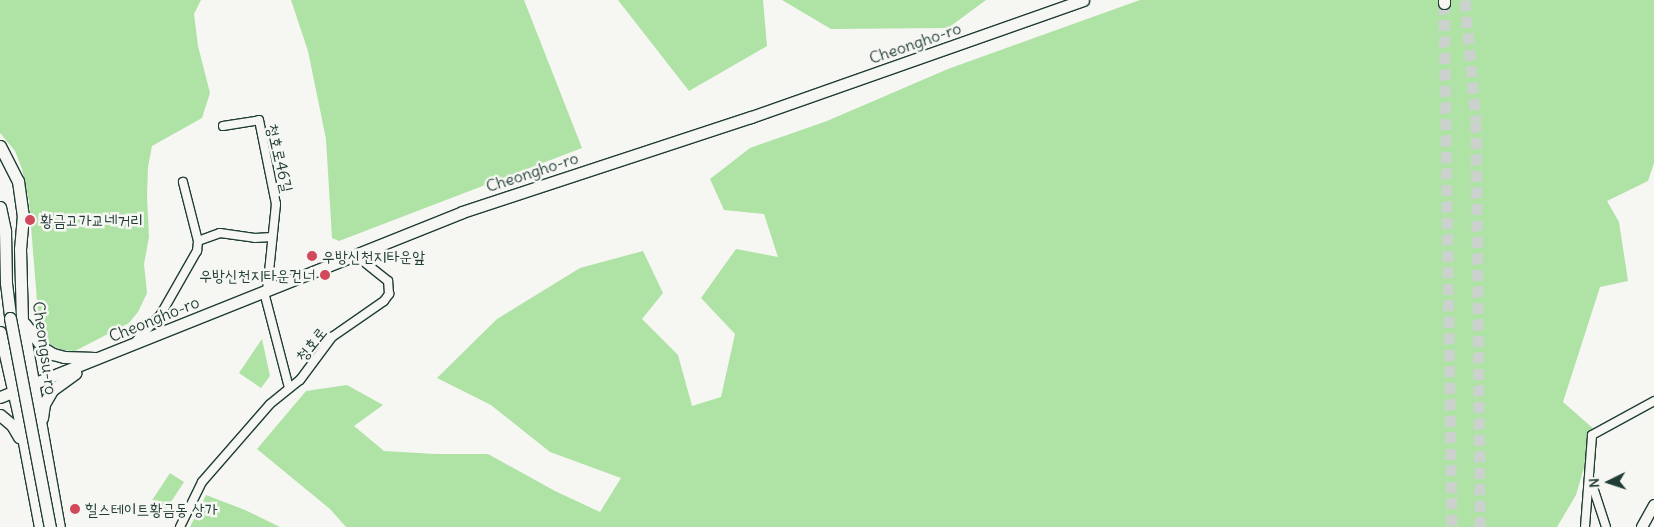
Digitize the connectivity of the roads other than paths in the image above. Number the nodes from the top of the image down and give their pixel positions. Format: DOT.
graph roads {
  1 [pos="1083,0"];
  2 [pos="223,126"];
  3 [pos="0,146"];
  4 [pos="183,182"];
  5 [pos="0,207"];
  6 [pos="272,236"];
  7 [pos="198,241"];
  8 [pos="353,254"];
  9 [pos="265,291"];
  10 [pos="22,320"];
  11 [pos="0,332"];
  12 [pos="3,345"];
  13 [pos="26,345"];
  14 [pos="133,345"];
  15 [pos="102,358"];
  16 [pos="32,384"];
  17 [pos="289,388"];
  18 [pos="13,394"];
  19 [pos="0,398"];
  20 [pos="1654,402"];
  21 [pos="0,415"];
  22 [pos="45,450"];
  23 [pos="26,456"];
  24 [pos="1590,478"];
  25 [pos="1654,505"];
  26 [pos="40,527"];
  27 [pos="50,527"];
  28 [pos="60,527"];
  29 [pos="180,527"];
  30 [pos="1585,527"];
  31 [pos="1606,527"];
  32 [pos="1642,527"];
  1 -- 8 [label="main road, Cheongho-ro"];
  2 -- 6 [label="street, 청호로46길"];
  3 -- 10 [label="main road, Cheongsu-ro"];
  4 -- 7 [label="street"];
  5 -- 27 [label="main road, Cheongsu-ro, bridge"];
  6 -- 7 [label="street"];
  6 -- 9 [label="street, 청호로46길"];
  7 -- 14 [label="street"];
  8 -- 9 [label="main road, Cheongho-ro"];
  8 -- 17 [label="street, 청호로"];
  9 -- 14 [label="main road, Cheongho-ro"];
  9 -- 17 [label="street, 청호로"];
  10 -- 13 [label="main road, Cheongsu-ro"];
  10 -- 15 [label="main road"];
  11 -- 12 [label="main road"];
  12 -- 13 [label="main road"];
  12 -- 18 [label="main road"];
  13 -- 16 [label="main road, Cheongsu-ro"];
  14 -- 15 [label="main road, Cheongho-ro"];
  15 -- 16 [label="main road, Cheongho-ro"];
  15 -- 22 [label="main road"];
  16 -- 18 [label="main road, Cheongho-ro"];
  16 -- 22 [label="main road, Cheongsu-ro"];
  17 -- 29 [label="street"];
  18 -- 19 [label="main road, Cheongho-ro"];
  18 -- 23 [label="main road"];
  20 -- 24 [label="street"];
  21 -- 23 [label="main road"];
  22 -- 23 [label="main road"];
  22 -- 28 [label="main road, Cheongsu-ro"];
  23 -- 26 [label="main road"];
  24 -- 30 [label="street"];
  24 -- 31 [label="street"];
  25 -- 32 [label="street"];
}
